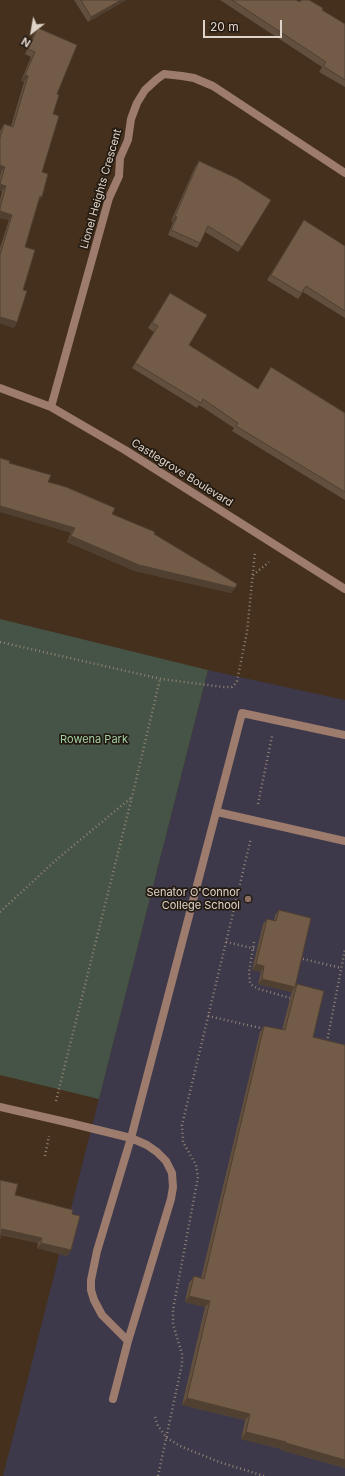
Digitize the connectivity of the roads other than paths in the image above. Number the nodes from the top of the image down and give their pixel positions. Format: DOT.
graph roads {
  1 [pos="345,174"];
  2 [pos="0,388"];
  3 [pos="51,407"];
  4 [pos="345,589"];
  5 [pos="345,735"];
  6 [pos="217,812"];
  7 [pos="345,841"];
  8 [pos="0,1107"];
  9 [pos="130,1138"];
  10 [pos="128,1341"];
  11 [pos="112,1399"];
  1 -- 3 [label="street, Lionel Heights Crescent"];
  2 -- 3 [label="street, Castlegrove Boulevard"];
  3 -- 4 [label="street, Castlegrove Boulevard"];
  5 -- 6 [label="street"];
  6 -- 7 [label="street"];
  6 -- 9 [label="street"];
  8 -- 9 [label="street"];
  9 -- 10 [label="street"];
  9 -- 10 [label="street"];
  10 -- 11 [label="street"];
}
